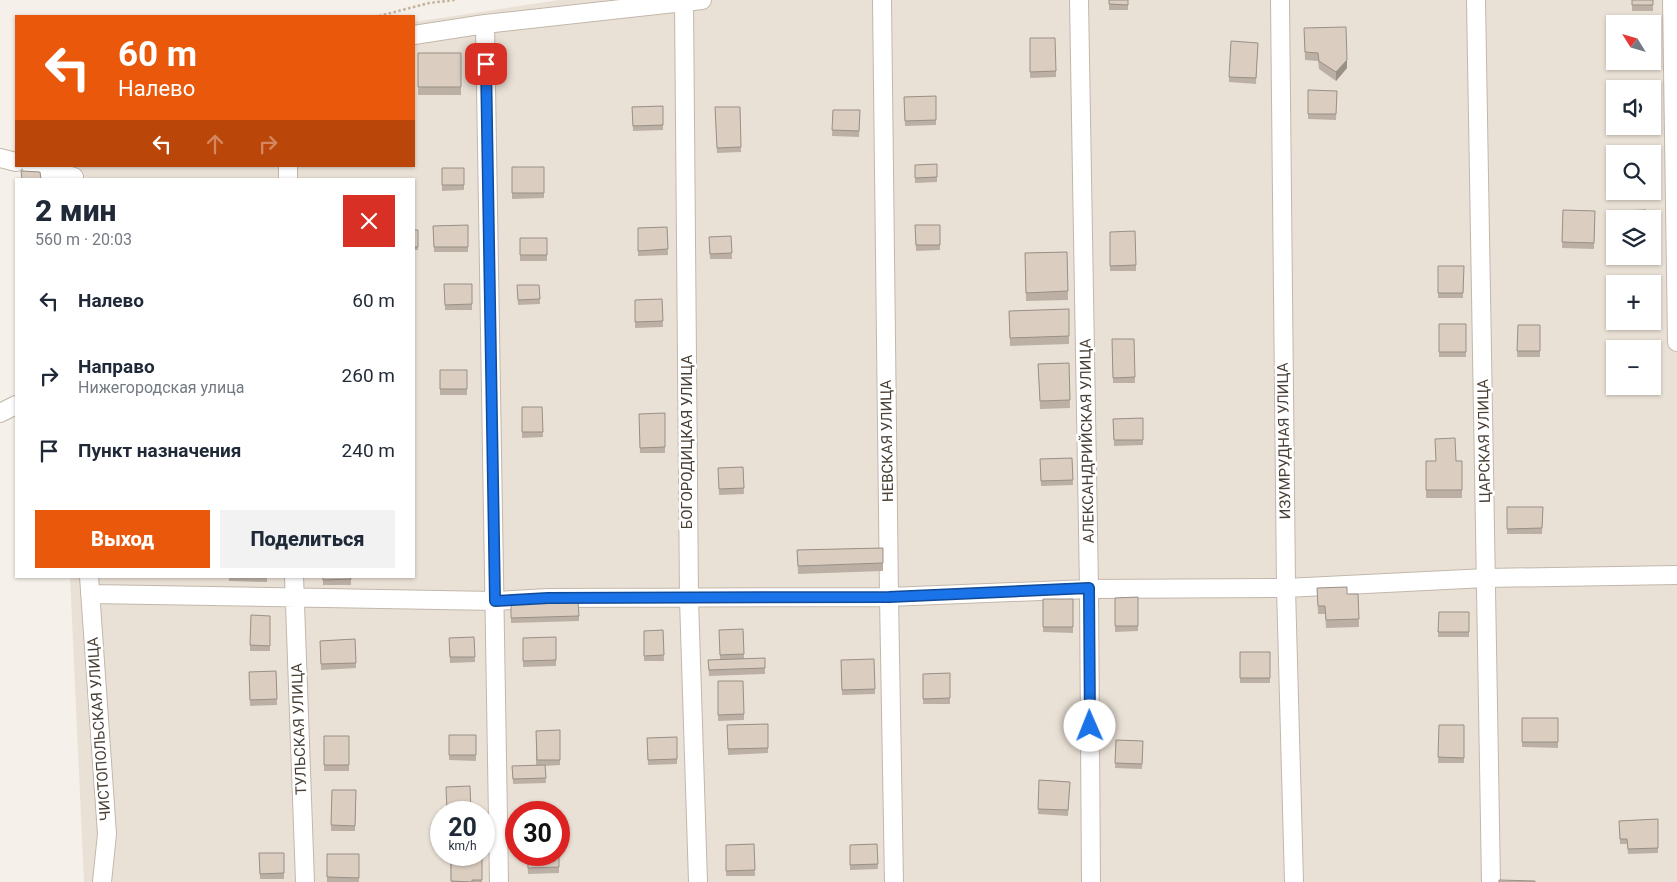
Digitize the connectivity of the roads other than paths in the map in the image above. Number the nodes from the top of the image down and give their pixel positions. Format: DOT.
graph roads {
  1 [pos="702,0"];
  2 [pos="882,0"];
  3 [pos="1079,0"];
  4 [pos="1280,0"];
  5 [pos="1476,0"];
  6 [pos="1672,0"];
  7 [pos="684,2"];
  8 [pos="485,24"];
  9 [pos="415,35"];
  10 [pos="0,158"];
  11 [pos="15,162"];
  12 [pos="37,167"];
  13 [pos="74,174"];
  14 [pos="1677,342"];
  15 [pos="15,406"];
  16 [pos="0,413"];
  17 [pos="1677,575"];
  18 [pos="89,578"];
  19 [pos="294,578"];
  20 [pos="1486,578"];
  21 [pos="1089,588"];
  22 [pos="1286,588"];
  23 [pos="90,594"];
  24 [pos="294,597"];
  25 [pos="889,597"];
  26 [pos="689,599"];
  27 [pos="495,601"];
  28 [pos="102,882"];
  29 [pos="305,882"];
  30 [pos="499,882"];
  31 [pos="698,882"];
  32 [pos="894,882"];
  33 [pos="1092,882"];
  34 [pos="1294,882"];
  35 [pos="1491,882"];
  1 -- 7 [label="street"];
  2 -- 25 [label="street, НЕВСКАЯ УЛИЦА"];
  3 -- 21 [label="street, АЛЕКСАНДРИЙСКАЯ УЛИЦА"];
  4 -- 22 [label="street, ИЗУМРУДНАЯ УЛИЦА"];
  5 -- 20 [label="street, ЦАРСКАЯ УЛИЦА"];
  6 -- 14 [label="street"];
  7 -- 8 [label="street"];
  7 -- 26 [label="street, БОГОРОДИЦКАЯ УЛИЦА"];
  8 -- 9 [label="street"];
  8 -- 27 [label="street"];
  10 -- 11 [label="street"];
  12 -- 13 [label="street"];
  15 -- 16 [label="street"];
  17 -- 20 [label="street"];
  18 -- 23 [label="street, ЧИСТОПОЛЬСКАЯ УЛИЦА"];
  19 -- 24 [label="street, ТУЛЬСКАЯ УЛИЦА"];
  20 -- 22 [label="street"];
  20 -- 35 [label="street, ЦАРСКАЯ УЛИЦА"];
  21 -- 22 [label="street"];
  21 -- 25 [label="street"];
  21 -- 33 [label="street, АЛЕКСАНДРИЙСКАЯ УЛИЦА"];
  22 -- 34 [label="street, ИЗУМРУДНАЯ УЛИЦА"];
  23 -- 24 [label="street"];
  23 -- 28 [label="street, ЧИСТОПОЛЬСКАЯ УЛИЦА"];
  24 -- 27 [label="street"];
  24 -- 29 [label="street, ТУЛЬСКАЯ УЛИЦА"];
  25 -- 26 [label="street"];
  25 -- 32 [label="street, НЕВСКАЯ УЛИЦА"];
  26 -- 27 [label="street"];
  26 -- 31 [label="street, БОГОРОДИЦКАЯ УЛИЦА"];
  27 -- 30 [label="street"];
}
